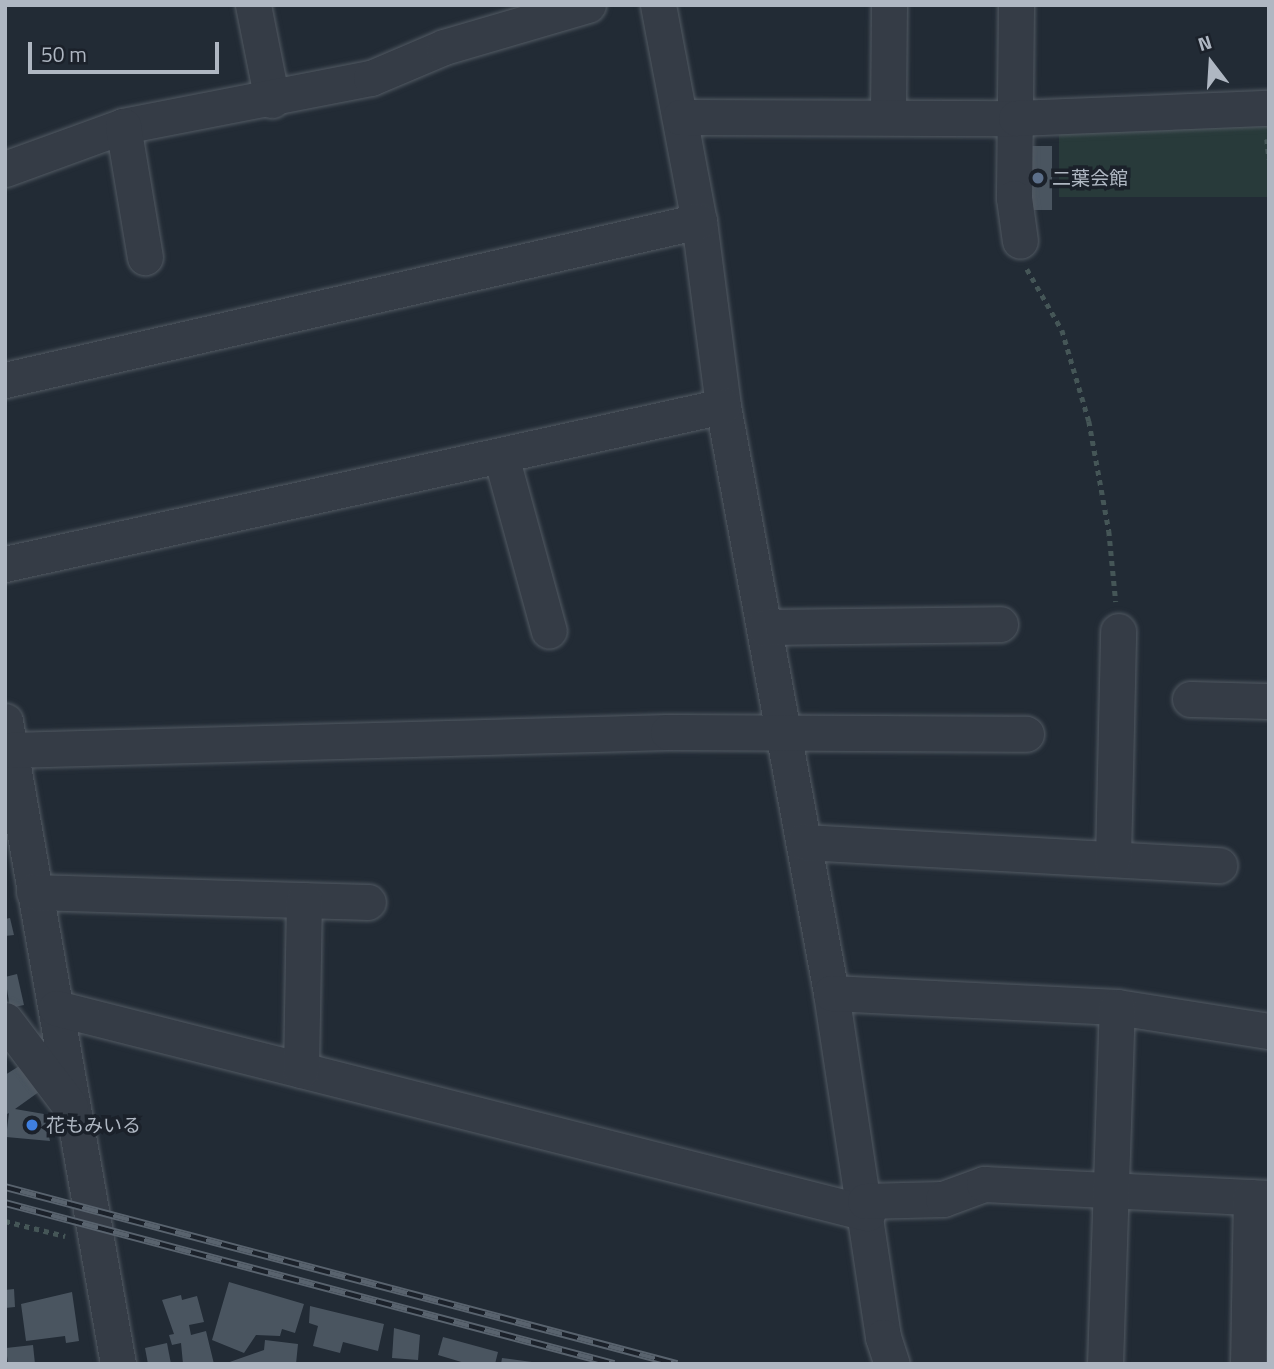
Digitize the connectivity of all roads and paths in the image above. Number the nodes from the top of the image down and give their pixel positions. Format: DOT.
graph roads {
  1 [pos="253,5"];
  2 [pos="588,5"];
  3 [pos="658,5"];
  4 [pos="889,5"];
  5 [pos="1016,5"];
  6 [pos="271,100"];
  7 [pos="888,116"];
  8 [pos="680,117"];
  9 [pos="1016,118"];
  10 [pos="1268,124"];
  11 [pos="123,126"];
  12 [pos="1269,159"];
  13 [pos="5,169"];
  14 [pos="699,221"];
  15 [pos="1020,242"];
  16 [pos="145,257"];
  17 [pos="5,380"];
  18 [pos="723,406"];
  19 [pos="501,456"];
  20 [pos="5,564"];
  21 [pos="1000,624"];
  22 [pos="764,627"];
  23 [pos="549,631"];
  24 [pos="1118,631"];
  25 [pos="1190,699"];
  26 [pos="1269,701"];
  27 [pos="784,732"];
  28 [pos="1026,734"];
  29 [pos="8,736"];
  30 [pos="804,842"];
  31 [pos="1113,859"];
  32 [pos="1219,865"];
  33 [pos="34,892"];
  34 [pos="304,900"];
  35 [pos="368,902"];
  36 [pos="831,993"];
  37 [pos="1117,1007"];
  38 [pos="56,1008"];
  39 [pos="5,1020"];
  40 [pos="1269,1031"];
  41 [pos="301,1070"];
  42 [pos="74,1111"];
  43 [pos="1110,1190"];
  44 [pos="1260,1198"];
  45 [pos="866,1207"];
  46 [pos="5,1222"];
  47 [pos="100,1245"];
  48 [pos="118,1364"];
  49 [pos="892,1364"];
  50 [pos="1105,1364"];
  51 [pos="1248,1364"];
  1 -- 6 [label="street"];
  2 -- 6 [label="street"];
  3 -- 8 [label="street"];
  4 -- 7 [label="street"];
  5 -- 9 [label="street"];
  6 -- 11 [label="street"];
  7 -- 8 [label="street"];
  7 -- 9 [label="street"];
  8 -- 14 [label="street"];
  9 -- 10 [label="street"];
  9 -- 15 [label="street"];
  10 -- 12 [label="path"];
  11 -- 13 [label="street"];
  11 -- 16 [label="street"];
  14 -- 17 [label="street"];
  14 -- 18 [label="street"];
  15 -- 24 [label="path"];
  18 -- 19 [label="street"];
  18 -- 22 [label="street"];
  19 -- 20 [label="street"];
  19 -- 23 [label="street"];
  21 -- 22 [label="street"];
  22 -- 27 [label="street"];
  24 -- 31 [label="street"];
  25 -- 26 [label="street"];
  27 -- 28 [label="street"];
  27 -- 29 [label="street"];
  27 -- 30 [label="street"];
  29 -- 33 [label="street"];
  30 -- 31 [label="street"];
  30 -- 36 [label="street"];
  31 -- 32 [label="street"];
  33 -- 34 [label="street"];
  33 -- 38 [label="street"];
  34 -- 35 [label="street"];
  34 -- 41 [label="street"];
  36 -- 37 [label="street"];
  36 -- 45 [label="street"];
  37 -- 40 [label="street"];
  37 -- 43 [label="street"];
  38 -- 41 [label="street"];
  38 -- 42 [label="street"];
  39 -- 42 [label="street"];
  41 -- 45 [label="street"];
  42 -- 47 [label="street"];
  43 -- 44 [label="street"];
  43 -- 45 [label="street"];
  43 -- 50 [label="street"];
  44 -- 51 [label="street"];
  45 -- 49 [label="street"];
  46 -- 47 [label="path"];
  47 -- 48 [label="street"];
}
